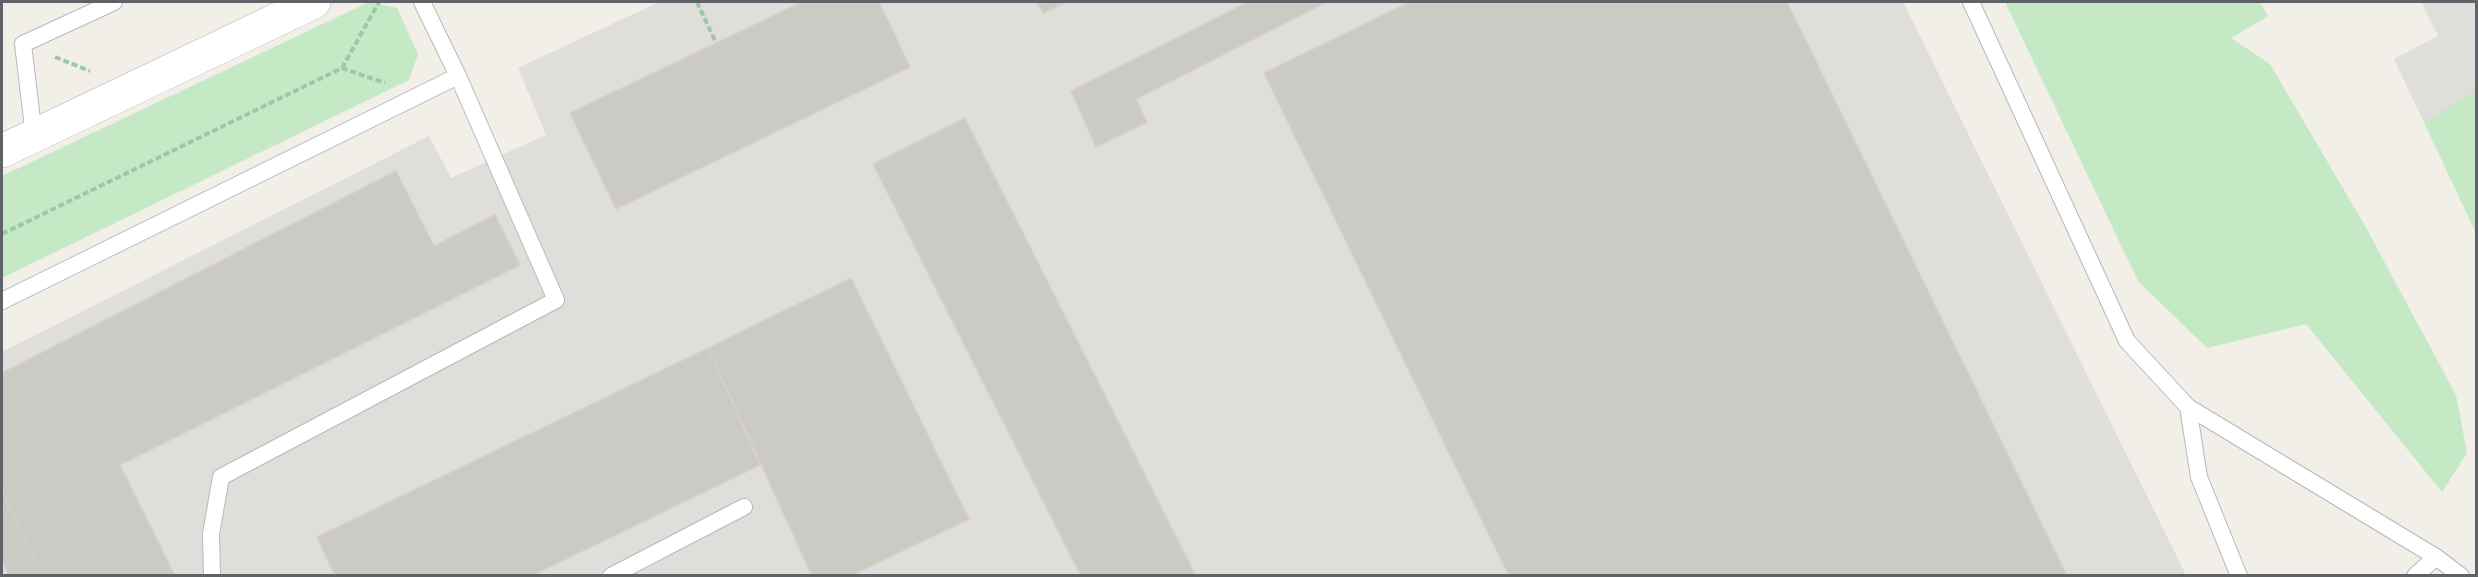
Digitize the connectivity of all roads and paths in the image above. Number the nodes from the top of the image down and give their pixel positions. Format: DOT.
graph roads {
  1 [pos="114,2"];
  2 [pos="314,2"];
  3 [pos="379,2"];
  4 [pos="422,2"];
  5 [pos="697,2"];
  6 [pos="1971,2"];
  7 [pos="716,43"];
  8 [pos="23,44"];
  9 [pos="342,68"];
  10 [pos="458,76"];
  11 [pos="132,88"];
  12 [pos="420,95"];
  13 [pos="34,136"];
  14 [pos="2,151"];
  15 [pos="2,234"];
  16 [pos="2,301"];
  17 [pos="2188,407"];
  18 [pos="744,507"];
  19 [pos="2436,557"];
  20 [pos="212,576"];
  21 [pos="611,576"];
  22 [pos="2239,576"];
  23 [pos="2415,576"];
  24 [pos="2461,576"];
  1 -- 8 [label="lane"];
  2 -- 11 [label="street"];
  3 -- 9 [label="path"];
  4 -- 10 [label="lane"];
  5 -- 7 [label="path"];
  6 -- 17 [label="lane"];
  8 -- 11 [label="path"];
  8 -- 13 [label="lane"];
  9 -- 12 [label="path"];
  9 -- 15 [label="path"];
  10 -- 12 [label="lane"];
  10 -- 20 [label="lane"];
  11 -- 13 [label="street"];
  12 -- 16 [label="lane"];
  13 -- 14 [label="street"];
  17 -- 19 [label="lane"];
  17 -- 22 [label="lane"];
  18 -- 21 [label="lane"];
  19 -- 23 [label="lane"];
  19 -- 24 [label="lane"];
}
